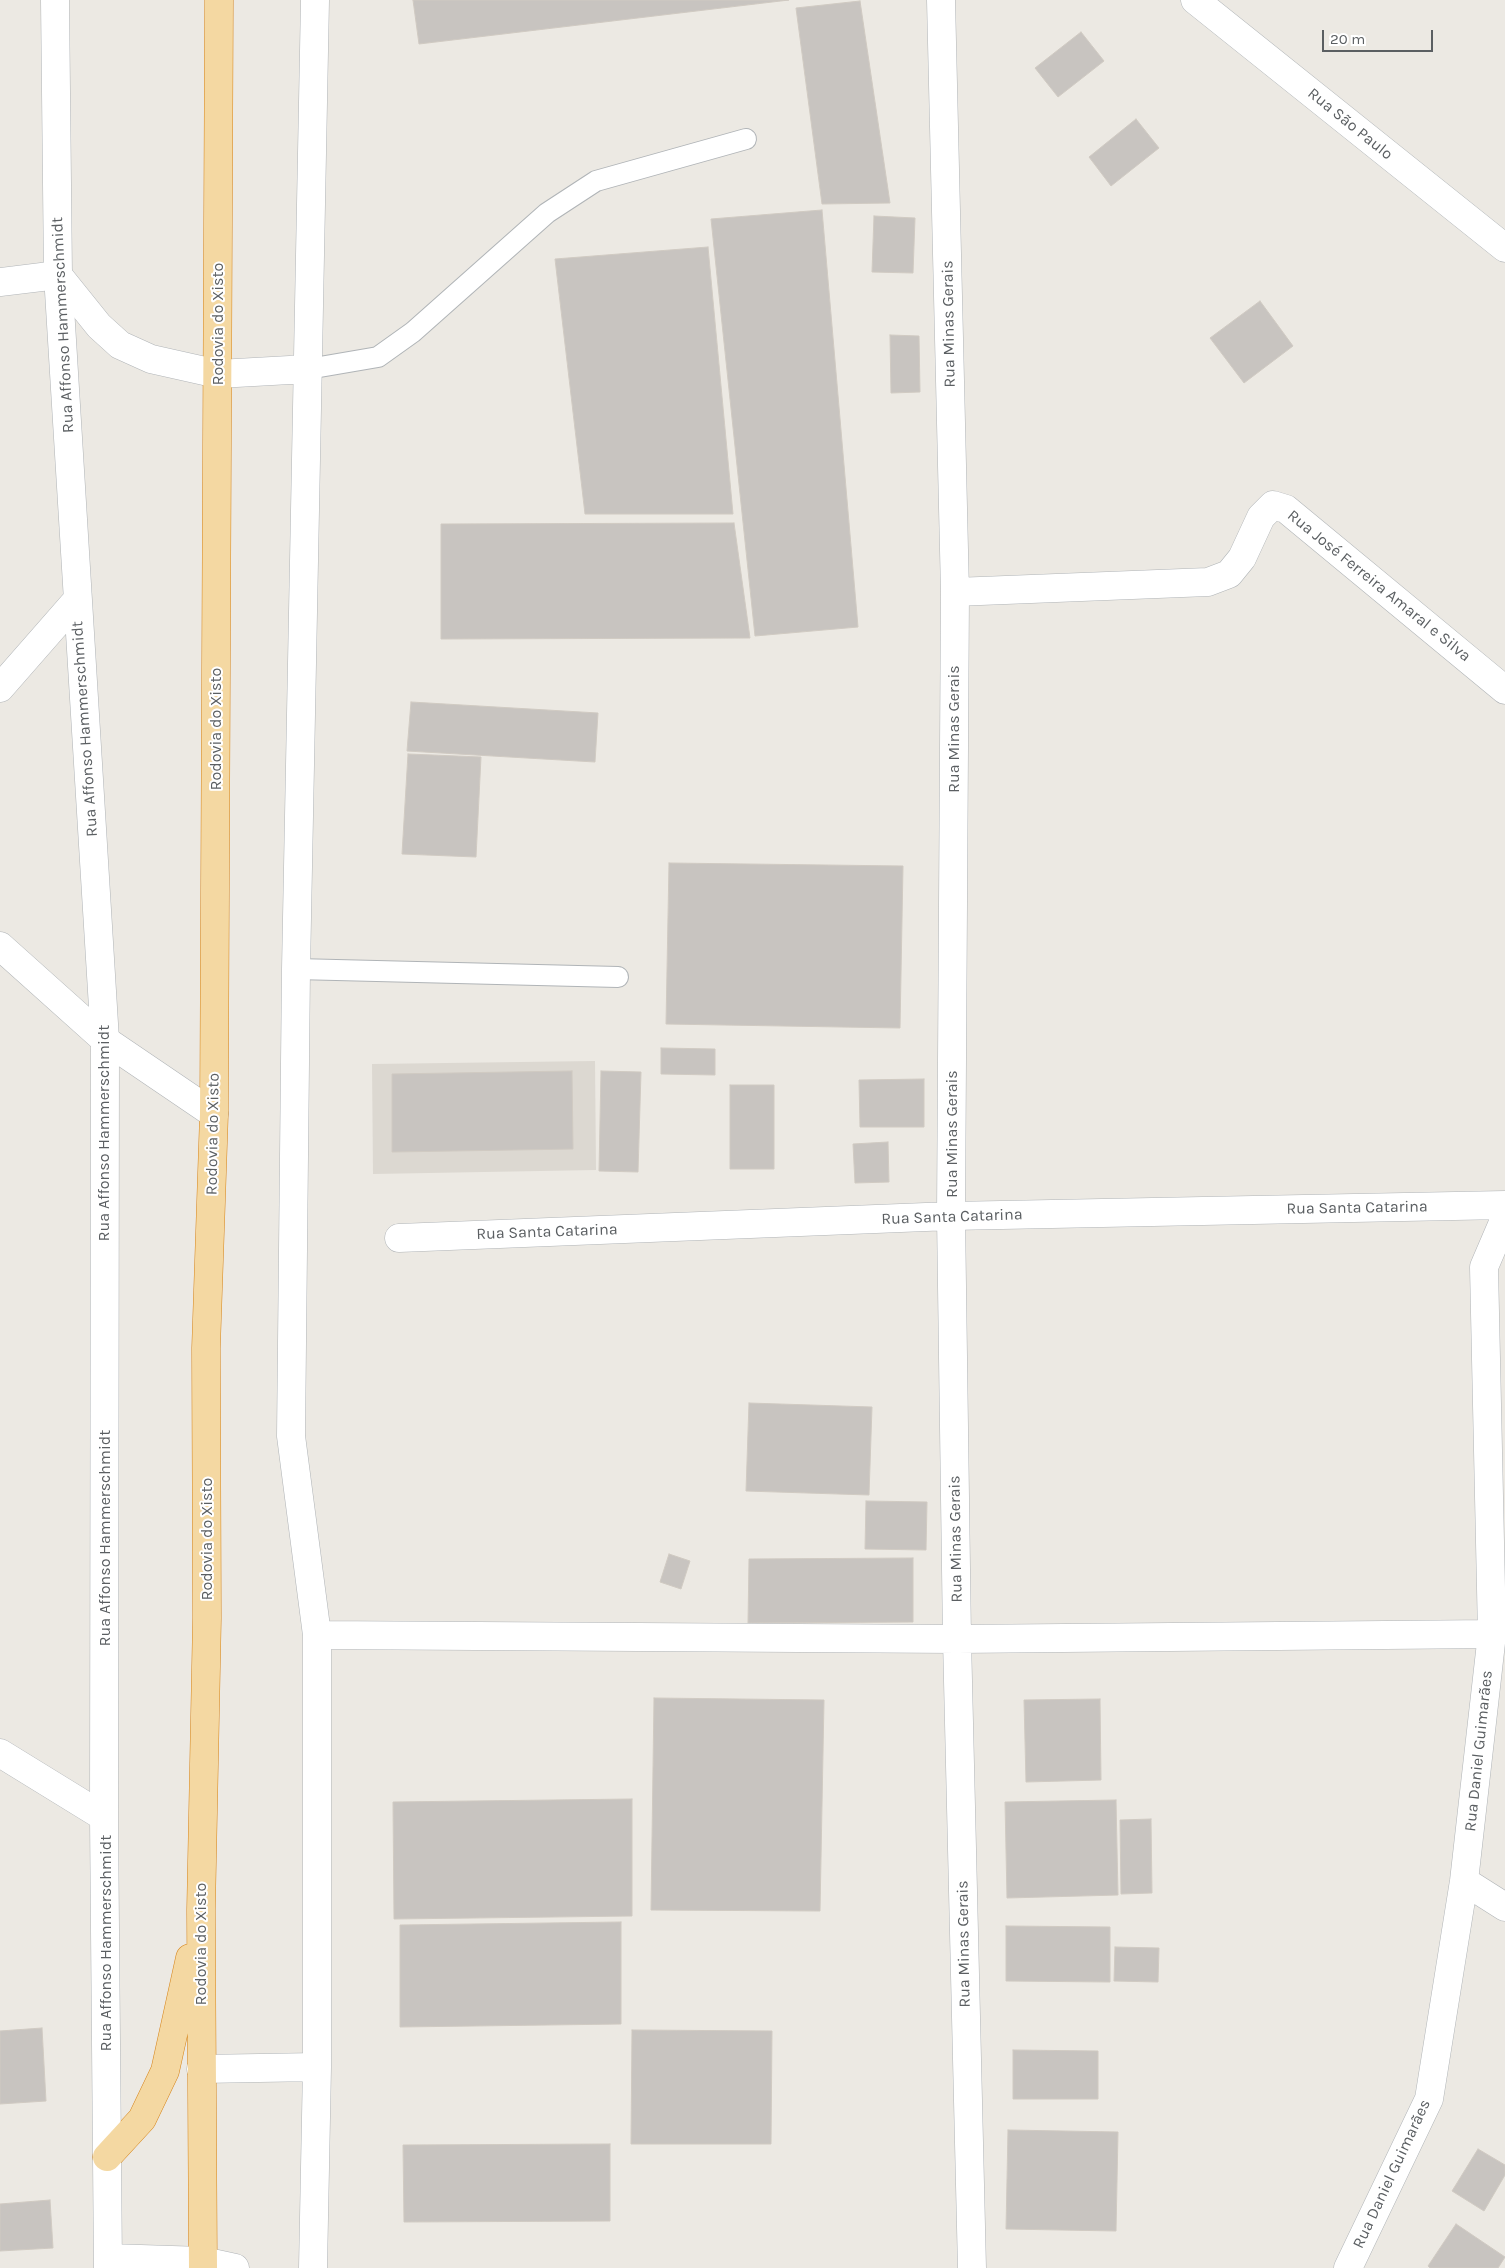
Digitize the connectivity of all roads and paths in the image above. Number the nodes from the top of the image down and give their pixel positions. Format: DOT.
graph roads {
  1 [pos="55,0"];
  2 [pos="219,0"];
  3 [pos="315,0"];
  4 [pos="941,0"];
  5 [pos="1194,0"];
  6 [pos="746,139"];
  7 [pos="1505,248"];
  8 [pos="58,275"];
  9 [pos="0,282"];
  10 [pos="308,369"];
  11 [pos="218,374"];
  12 [pos="955,592"];
  13 [pos="77,600"];
  14 [pos="0,688"];
  15 [pos="1505,690"];
  16 [pos="0,946"];
  17 [pos="296,969"];
  18 [pos="618,977"];
  19 [pos="105,1040"];
  20 [pos="214,1114"];
  21 [pos="1505,1205"];
  22 [pos="951,1216"];
  23 [pos="1505,1218"];
  24 [pos="398,1238"];
  25 [pos="1492,1634"];
  26 [pos="317,1635"];
  27 [pos="957,1639"];
  28 [pos="0,1754"];
  29 [pos="104,1817"];
  30 [pos="1464,1881"];
  31 [pos="1505,1907"];
  32 [pos="200,1910"];
  33 [pos="317,2067"];
  34 [pos="201,2069"];
  35 [pos="107,2157"];
  36 [pos="108,2263"];
  37 [pos="202,2264"];
  38 [pos="235,2268"];
  39 [pos="313,2268"];
  40 [pos="972,2268"];
  41 [pos="1348,2268"];
  1 -- 8 [label="street, Rua Affonso Hammerschmidt"];
  2 -- 11 [label="highway, Rodovia do Xisto"];
  3 -- 10 [label="street"];
  4 -- 12 [label="street, Rua Minas Gerais"];
  5 -- 7 [label="street, Rua São Paulo"];
  6 -- 10 [label="lane"];
  8 -- 9 [label="street"];
  8 -- 11 [label="street"];
  8 -- 13 [label="street, Rua Affonso Hammerschmidt"];
  10 -- 11 [label="street"];
  10 -- 17 [label="street"];
  11 -- 20 [label="highway, Rodovia do Xisto"];
  12 -- 15 [label="street, Rua José Ferreira Amaral e Silva"];
  12 -- 22 [label="street, Rua Minas Gerais"];
  13 -- 14 [label="street"];
  13 -- 19 [label="street, Rua Affonso Hammerschmidt"];
  16 -- 19 [label="street"];
  17 -- 18 [label="lane"];
  17 -- 26 [label="street"];
  19 -- 20 [label="street"];
  19 -- 29 [label="street, Rua Affonso Hammerschmidt"];
  20 -- 32 [label="highway, Rodovia do Xisto"];
  21 -- 22 [label="street, Rua Santa Catarina"];
  22 -- 24 [label="street, Rua Santa Catarina"];
  22 -- 27 [label="street, Rua Minas Gerais"];
  23 -- 25 [label="street, Rua Daniel Guimarães"];
  25 -- 27 [label="street"];
  25 -- 30 [label="street, Rua Daniel Guimarães"];
  26 -- 27 [label="street"];
  26 -- 33 [label="street"];
  27 -- 40 [label="street, Rua Minas Gerais"];
  28 -- 29 [label="street"];
  29 -- 35 [label="street, Rua Affonso Hammerschmidt"];
  30 -- 31 [label="street"];
  30 -- 41 [label="street, Rua Daniel Guimarães"];
  32 -- 34 [label="highway, Rodovia do Xisto"];
  32 -- 35 [label="highway"];
  33 -- 34 [label="street"];
  33 -- 39 [label="street"];
  34 -- 37 [label="highway, Rodovia do Xisto"];
  35 -- 36 [label="street, Rua Affonso Hammerschmidt"];
  36 -- 37 [label="street"];
  37 -- 38 [label="street"];
}
